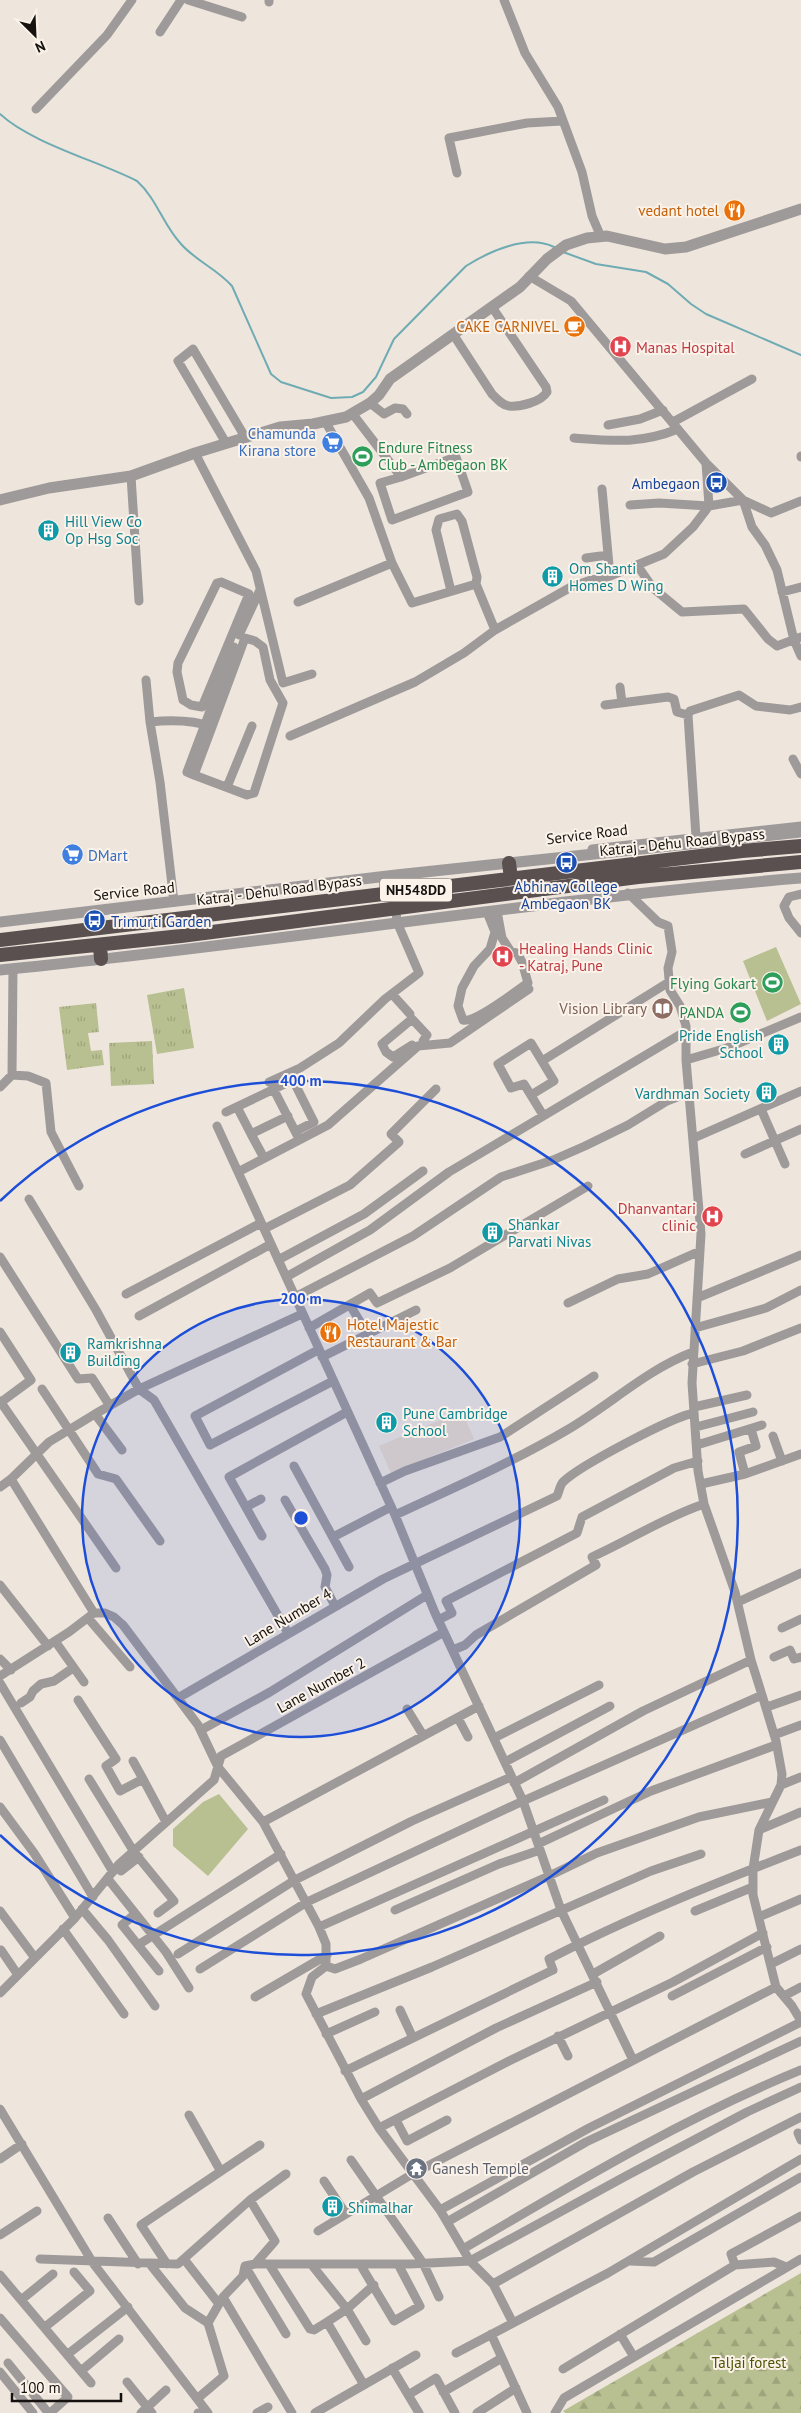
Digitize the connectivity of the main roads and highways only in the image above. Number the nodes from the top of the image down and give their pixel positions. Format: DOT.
graph roads {
  1 [pos="801,846"];
  2 [pos="801,862"];
  3 [pos="509,863"];
  4 [pos="511,878"];
  5 [pos="0,940"];
  6 [pos="100,945"];
  7 [pos="0,955"];
  8 [pos="101,959"];
  1 -- 4 [label="highway, Katraj - Dehu Road Bypass / NH548DD"];
  2 -- 6 [label="highway, Katraj - Dehu Road Bypass / NH548DD"];
  3 -- 4 [label="highway"];
  4 -- 5 [label="highway, Katraj - Dehu Road Bypass / NH548DD"];
  6 -- 7 [label="highway, Katraj - Dehu Road Bypass / NH548DD"];
  6 -- 8 [label="highway"];
}
